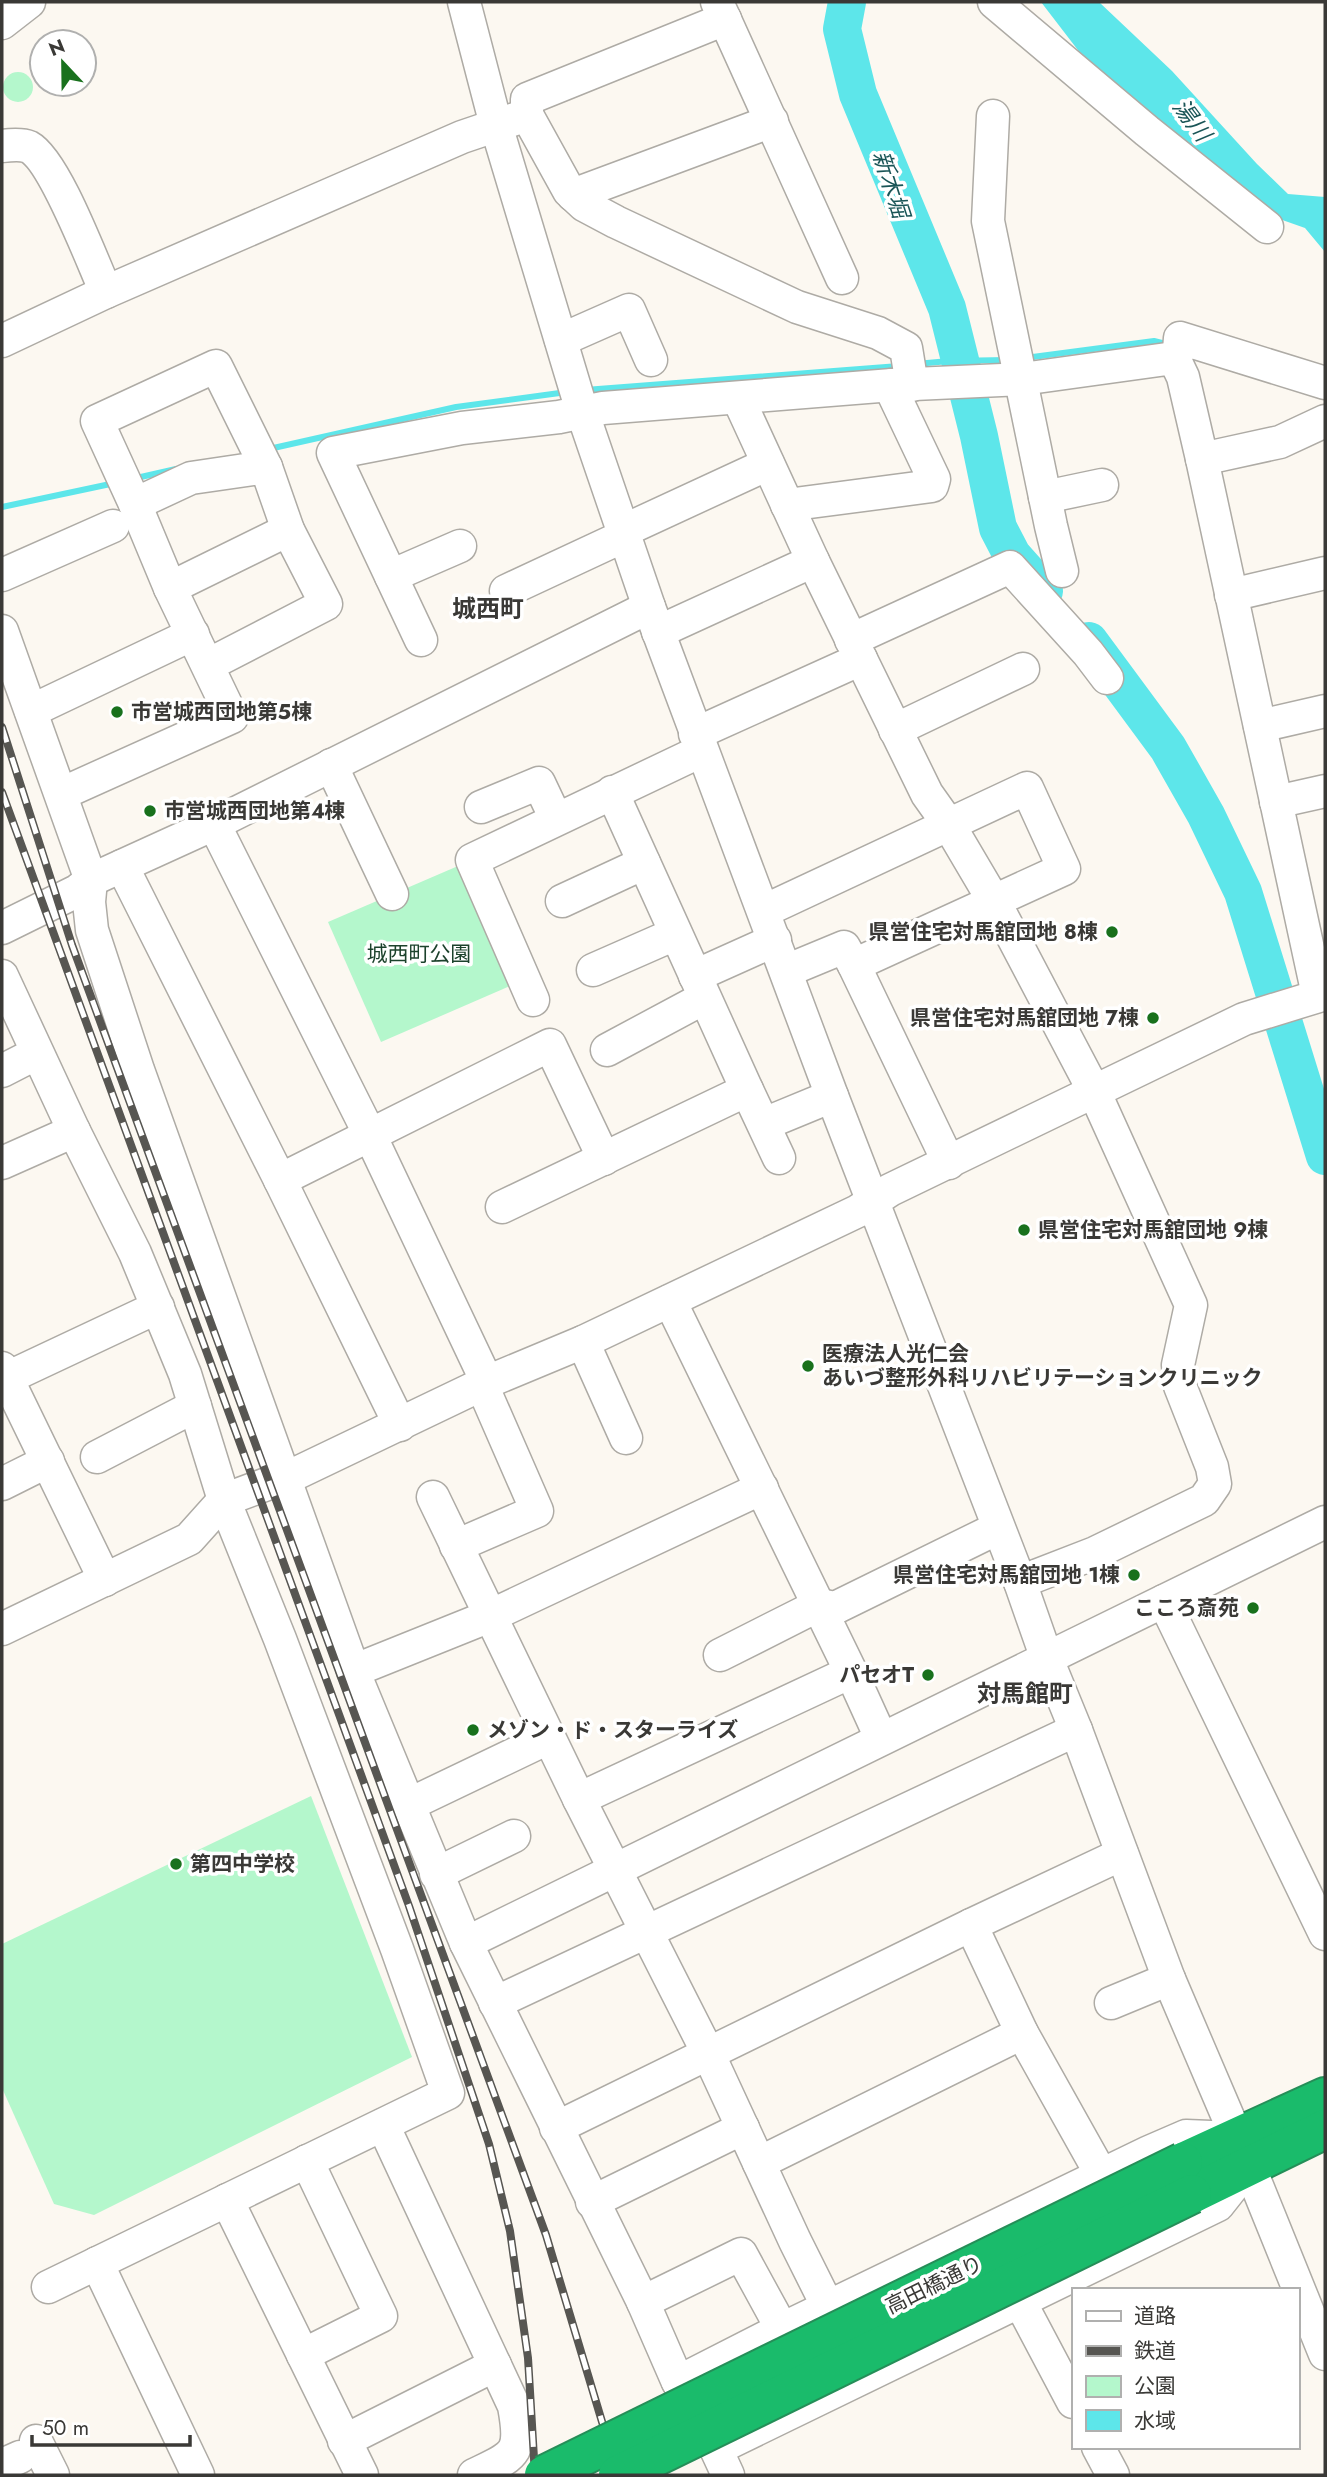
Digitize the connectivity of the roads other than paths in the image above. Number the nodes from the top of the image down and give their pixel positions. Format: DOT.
graph roads {
  1 [pos="29,2"];
  2 [pos="464,2"];
  3 [pos="994,2"];
  4 [pos="721,10"];
  5 [pos="2,23"];
  6 [pos="527,115"];
  7 [pos="993,116"];
  8 [pos="772,121"];
  9 [pos="496,125"];
  10 [pos="2,146"];
  11 [pos="573,195"];
  12 [pos="1267,228"];
  13 [pos="842,278"];
  14 [pos="107,292"];
  15 [pos="3,339"];
  16 [pos="561,340"];
  17 [pos="1174,358"];
  18 [pos="651,360"];
  19 [pos="905,375"];
  20 [pos="1022,379"];
  21 [pos="1325,383"];
  22 [pos="577,397"];
  23 [pos="738,398"];
  24 [pos="1325,421"];
  25 [pos="260,455"];
  26 [pos="1202,458"];
  27 [pos="768,464"];
  28 [pos="1102,485"];
  29 [pos="124,496"];
  30 [pos="1045,497"];
  31 [pos="787,506"];
  32 [pos="288,530"];
  33 [pos="624,534"];
  34 [pos="460,547"];
  35 [pos="813,561"];
  36 [pos="1062,570"];
  37 [pos="1325,573"];
  38 [pos="2,575"];
  39 [pos="391,576"];
  40 [pos="170,588"];
  41 [pos="506,591"];
  42 [pos="1231,595"];
  43 [pos="654,620"];
  44 [pos="2,631"];
  45 [pos="193,634"];
  46 [pos="421,640"];
  47 [pos="856,649"];
  48 [pos="208,665"];
  49 [pos="1023,669"];
  50 [pos="1107,678"];
  51 [pos="31,711"];
  52 [pos="1325,712"];
  53 [pos="1259,726"];
  54 [pos="895,730"];
  55 [pos="698,742"];
  56 [pos="331,765"];
  57 [pos="1325,791"];
  58 [pos="612,792"];
  59 [pos="61,794"];
  60 [pos="1276,802"];
  61 [pos="481,807"];
  62 [pos="556,819"];
  63 [pos="214,824"];
  64 [pos="949,825"];
  65 [pos="644,863"];
  66 [pos="122,866"];
  67 [pos="90,880"];
  68 [pos="392,894"];
  69 [pos="562,901"];
  70 [pos="995,902"];
  71 [pos="1312,902"];
  72 [pos="764,911"];
  73 [pos="2,928"];
  74 [pos="675,934"];
  75 [pos="775,940"];
  76 [pos="855,965"];
  77 [pos="593,970"];
  78 [pos="786,971"];
  79 [pos="2,976"];
  80 [pos="699,987"];
  81 [pos="1322,994"];
  82 [pos="533,1000"];
  83 [pos="607,1050"];
  84 [pos="37,1053"];
  85 [pos="2,1071"];
  86 [pos="747,1090"];
  87 [pos="1094,1091"];
  88 [pos="832,1096"];
  89 [pos="764,1124"];
  90 [pos="74,1131"];
  91 [pos="370,1135"];
  92 [pos="604,1158"];
  93 [pos="779,1158"];
  94 [pos="2,1163"];
  95 [pos="949,1163"];
  96 [pos="280,1180"];
  97 [pos="874,1202"];
  98 [pos="502,1207"];
  99 [pos="670,1301"];
  100 [pos="158,1307"];
  101 [pos="583,1342"];
  102 [pos="4,1373"];
  103 [pos="484,1384"];
  104 [pos="195,1406"];
  105 [pos="400,1425"];
  106 [pos="626,1438"];
  107 [pos="97,1457"];
  108 [pos="48,1461"];
  109 [pos="283,1478"];
  110 [pos="2,1484"];
  111 [pos="762,1489"];
  112 [pos="433,1497"];
  113 [pos="224,1500"];
  114 [pos="1325,1522"];
  115 [pos="998,1528"];
  116 [pos="456,1546"];
  117 [pos="105,1580"];
  118 [pos="1020,1582"];
  119 [pos="1164,1601"];
  120 [pos="819,1605"];
  121 [pos="490,1616"];
  122 [pos="2,1629"];
  123 [pos="720,1655"];
  124 [pos="1047,1659"];
  125 [pos="354,1671"];
  126 [pos="851,1672"];
  127 [pos="1076,1730"];
  128 [pos="548,1738"];
  129 [pos="881,1738"];
  130 [pos="579,1799"];
  131 [pos="408,1805"];
  132 [pos="514,1836"];
  133 [pos="1122,1854"];
  134 [pos="615,1872"];
  135 [pos="436,1874"];
  136 [pos="971,1925"];
  137 [pos="646,1931"];
  138 [pos="1325,1934"];
  139 [pos="466,1943"];
  140 [pos="1169,1979"];
  141 [pos="495,2003"];
  142 [pos="1111,2003"];
  143 [pos="1022,2033"];
  144 [pos="709,2055"];
  145 [pos="1325,2097"];
  146 [pos="383,2125"];
  147 [pos="556,2128"];
  148 [pos="743,2128"];
  149 [pos="1325,2129"];
  150 [pos="1243,2152"];
  151 [pos="307,2161"];
  152 [pos="759,2163"];
  153 [pos="1101,2174"];
  154 [pos="1187,2178"];
  155 [pos="227,2200"];
  156 [pos="592,2202"];
  157 [pos="97,2263"];
  158 [pos="48,2287"];
  159 [pos="1298,2288"];
  160 [pos="1299,2290"];
  161 [pos="1019,2301"];
  162 [pos="642,2302"];
  163 [pos="828,2307"];
  164 [pos="782,2329"];
  165 [pos="1325,2354"];
  166 [pos="303,2355"];
  167 [pos="495,2365"];
  168 [pos="678,2382"];
  169 [pos="1072,2400"];
  170 [pos="344,2441"];
  171 [pos="1099,2449"];
  172 [pos="19,2455"];
  173 [pos="722,2462"];
  174 [pos="53,2475"];
  175 [pos="198,2475"];
  176 [pos="362,2475"];
  177 [pos="474,2475"];
  178 [pos="544,2475"];
  179 [pos="618,2475"];
  180 [pos="1113,2475"];
  1 -- 5 [label="street"];
  2 -- 9 [label="street"];
  3 -- 12 [label="street"];
  4 -- 6 [label="street"];
  4 -- 8 [label="street"];
  6 -- 9 [label="street"];
  6 -- 11 [label="street"];
  7 -- 20 [label="street"];
  8 -- 11 [label="street"];
  8 -- 13 [label="street"];
  9 -- 14 [label="street"];
  9 -- 16 [label="street"];
  10 -- 14 [label="street"];
  11 -- 19 [label="street"];
  14 -- 15 [label="street"];
  16 -- 18 [label="street"];
  16 -- 22 [label="street"];
  17 -- 20 [label="street"];
  17 -- 21 [label="street"];
  17 -- 26 [label="street"];
  19 -- 20 [label="street"];
  19 -- 23 [label="street"];
  19 -- 31 [label="street"];
  20 -- 30 [label="street"];
  22 -- 23 [label="street"];
  22 -- 33 [label="street"];
  22 -- 39 [label="street"];
  23 -- 27 [label="street"];
  24 -- 26 [label="street"];
  25 -- 29 [label="street"];
  25 -- 29 [label="street"];
  25 -- 32 [label="street"];
  26 -- 42 [label="street"];
  27 -- 31 [label="street"];
  27 -- 33 [label="street"];
  28 -- 30 [label="street"];
  29 -- 38 [label="street"];
  29 -- 40 [label="street"];
  30 -- 36 [label="street"];
  31 -- 35 [label="street"];
  32 -- 40 [label="street"];
  32 -- 48 [label="street"];
  33 -- 41 [label="street"];
  33 -- 43 [label="street"];
  34 -- 39 [label="street"];
  35 -- 43 [label="street"];
  35 -- 47 [label="street"];
  37 -- 42 [label="street"];
  39 -- 46 [label="street"];
  40 -- 45 [label="street"];
  42 -- 53 [label="street"];
  43 -- 55 [label="street"];
  43 -- 56 [label="street"];
  44 -- 51 [label="street"];
  45 -- 48 [label="street"];
  45 -- 51 [label="street"];
  47 -- 50 [label="street"];
  47 -- 54 [label="street"];
  47 -- 55 [label="street"];
  48 -- 59 [label="street"];
  49 -- 54 [label="street"];
  51 -- 59 [label="street"];
  52 -- 53 [label="street"];
  53 -- 60 [label="street"];
  54 -- 64 [label="street"];
  55 -- 58 [label="street"];
  55 -- 72 [label="street"];
  56 -- 63 [label="street"];
  56 -- 68 [label="street"];
  57 -- 60 [label="street"];
  58 -- 62 [label="street"];
  58 -- 65 [label="street"];
  59 -- 67 [label="street"];
  60 -- 71 [label="street"];
  61 -- 62 [label="street"];
  62 -- 82 [label="street"];
  63 -- 66 [label="street"];
  63 -- 91 [label="street"];
  64 -- 70 [label="street"];
  64 -- 70 [label="street"];
  64 -- 72 [label="street"];
  65 -- 69 [label="street"];
  65 -- 74 [label="street"];
  66 -- 67 [label="street"];
  66 -- 96 [label="street"];
  67 -- 73 [label="street"];
  67 -- 109 [label="street"];
  70 -- 76 [label="street"];
  70 -- 87 [label="street"];
  71 -- 81 [label="street"];
  72 -- 75 [label="street"];
  74 -- 77 [label="street"];
  74 -- 80 [label="street"];
  75 -- 78 [label="street"];
  75 -- 80 [label="street"];
  76 -- 78 [label="street"];
  76 -- 95 [label="street"];
  78 -- 88 [label="street"];
  79 -- 84 [label="street"];
  80 -- 83 [label="street"];
  80 -- 86 [label="street"];
  81 -- 87 [label="street"];
  84 -- 85 [label="street"];
  84 -- 90 [label="street"];
  86 -- 89 [label="street"];
  86 -- 92 [label="street"];
  87 -- 95 [label="street"];
  87 -- 118 [label="street"];
  88 -- 89 [label="street"];
  88 -- 97 [label="street"];
  89 -- 93 [label="street"];
  90 -- 94 [label="street"];
  90 -- 100 [label="street"];
  91 -- 92 [label="street"];
  91 -- 96 [label="street"];
  91 -- 103 [label="street"];
  92 -- 98 [label="street"];
  95 -- 97 [label="street"];
  96 -- 105 [label="street"];
  97 -- 99 [label="street"];
  97 -- 115 [label="street"];
  99 -- 101 [label="street"];
  99 -- 111 [label="street"];
  100 -- 102 [label="street"];
  100 -- 104 [label="street"];
  101 -- 103 [label="street"];
  101 -- 106 [label="street"];
  102 -- 108 [label="street"];
  103 -- 105 [label="street"];
  103 -- 116 [label="street"];
  104 -- 107 [label="street"];
  104 -- 113 [label="street"];
  105 -- 109 [label="street"];
  108 -- 110 [label="street"];
  108 -- 117 [label="street"];
  109 -- 113 [label="street"];
  109 -- 125 [label="street"];
  111 -- 120 [label="street"];
  111 -- 121 [label="street"];
  112 -- 116 [label="street"];
  113 -- 117 [label="street"];
  113 -- 146 [label="street"];
  114 -- 119 [label="street"];
  115 -- 118 [label="street"];
  115 -- 120 [label="street"];
  116 -- 121 [label="street"];
  117 -- 122 [label="street"];
  118 -- 124 [label="street"];
  119 -- 124 [label="street"];
  119 -- 138 [label="street"];
  120 -- 123 [label="street"];
  120 -- 126 [label="street"];
  121 -- 125 [label="street"];
  121 -- 128 [label="street"];
  124 -- 127 [label="street"];
  124 -- 129 [label="street"];
  125 -- 131 [label="street"];
  126 -- 129 [label="street"];
  126 -- 130 [label="street"];
  127 -- 133 [label="street"];
  127 -- 137 [label="street"];
  128 -- 130 [label="street"];
  128 -- 131 [label="street"];
  129 -- 134 [label="street"];
  130 -- 134 [label="street"];
  131 -- 135 [label="street"];
  132 -- 135 [label="street"];
  133 -- 136 [label="street"];
  133 -- 140 [label="street"];
  134 -- 137 [label="street"];
  134 -- 139 [label="street"];
  135 -- 139 [label="street"];
  136 -- 143 [label="street"];
  136 -- 144 [label="street"];
  137 -- 141 [label="street"];
  137 -- 144 [label="street"];
  139 -- 141 [label="street"];
  140 -- 142 [label="street"];
  140 -- 150 [label="street"];
  141 -- 147 [label="street"];
  143 -- 152 [label="street"];
  143 -- 153 [label="street"];
  144 -- 147 [label="street"];
  144 -- 148 [label="street"];
  145 -- 150 [label="highway, 高田橋通り"];
  146 -- 151 [label="street"];
  146 -- 167 [label="street"];
  147 -- 156 [label="street"];
  148 -- 152 [label="street"];
  148 -- 156 [label="street"];
  149 -- 150 [label="highway, 高田橋通り"];
  150 -- 153 [label="street"];
  150 -- 154 [label="highway, 高田橋通り"];
  150 -- 159 [label="street"];
  150 -- 161 [label="street"];
  151 -- 155 [label="street"];
  151 -- 166 [label="street"];
  152 -- 163 [label="street"];
  153 -- 163 [label="street"];
  154 -- 178 [label="highway, 高田橋通り, bridge"];
  154 -- 179 [label="highway, 高田橋通り, bridge"];
  155 -- 157 [label="street"];
  155 -- 166 [label="street"];
  156 -- 162 [label="street"];
  157 -- 158 [label="street"];
  157 -- 175 [label="street"];
  160 -- 165 [label="street"];
  161 -- 169 [label="street"];
  161 -- 173 [label="street"];
  162 -- 164 [label="street"];
  162 -- 168 [label="street"];
  163 -- 164 [label="street"];
  164 -- 168 [label="street"];
  166 -- 170 [label="street"];
  167 -- 170 [label="street"];
  167 -- 177 [label="street"];
  168 -- 173 [label="street"];
  170 -- 176 [label="street"];
  171 -- 180 [label="street"];
  172 -- 174 [label="street"];
}
